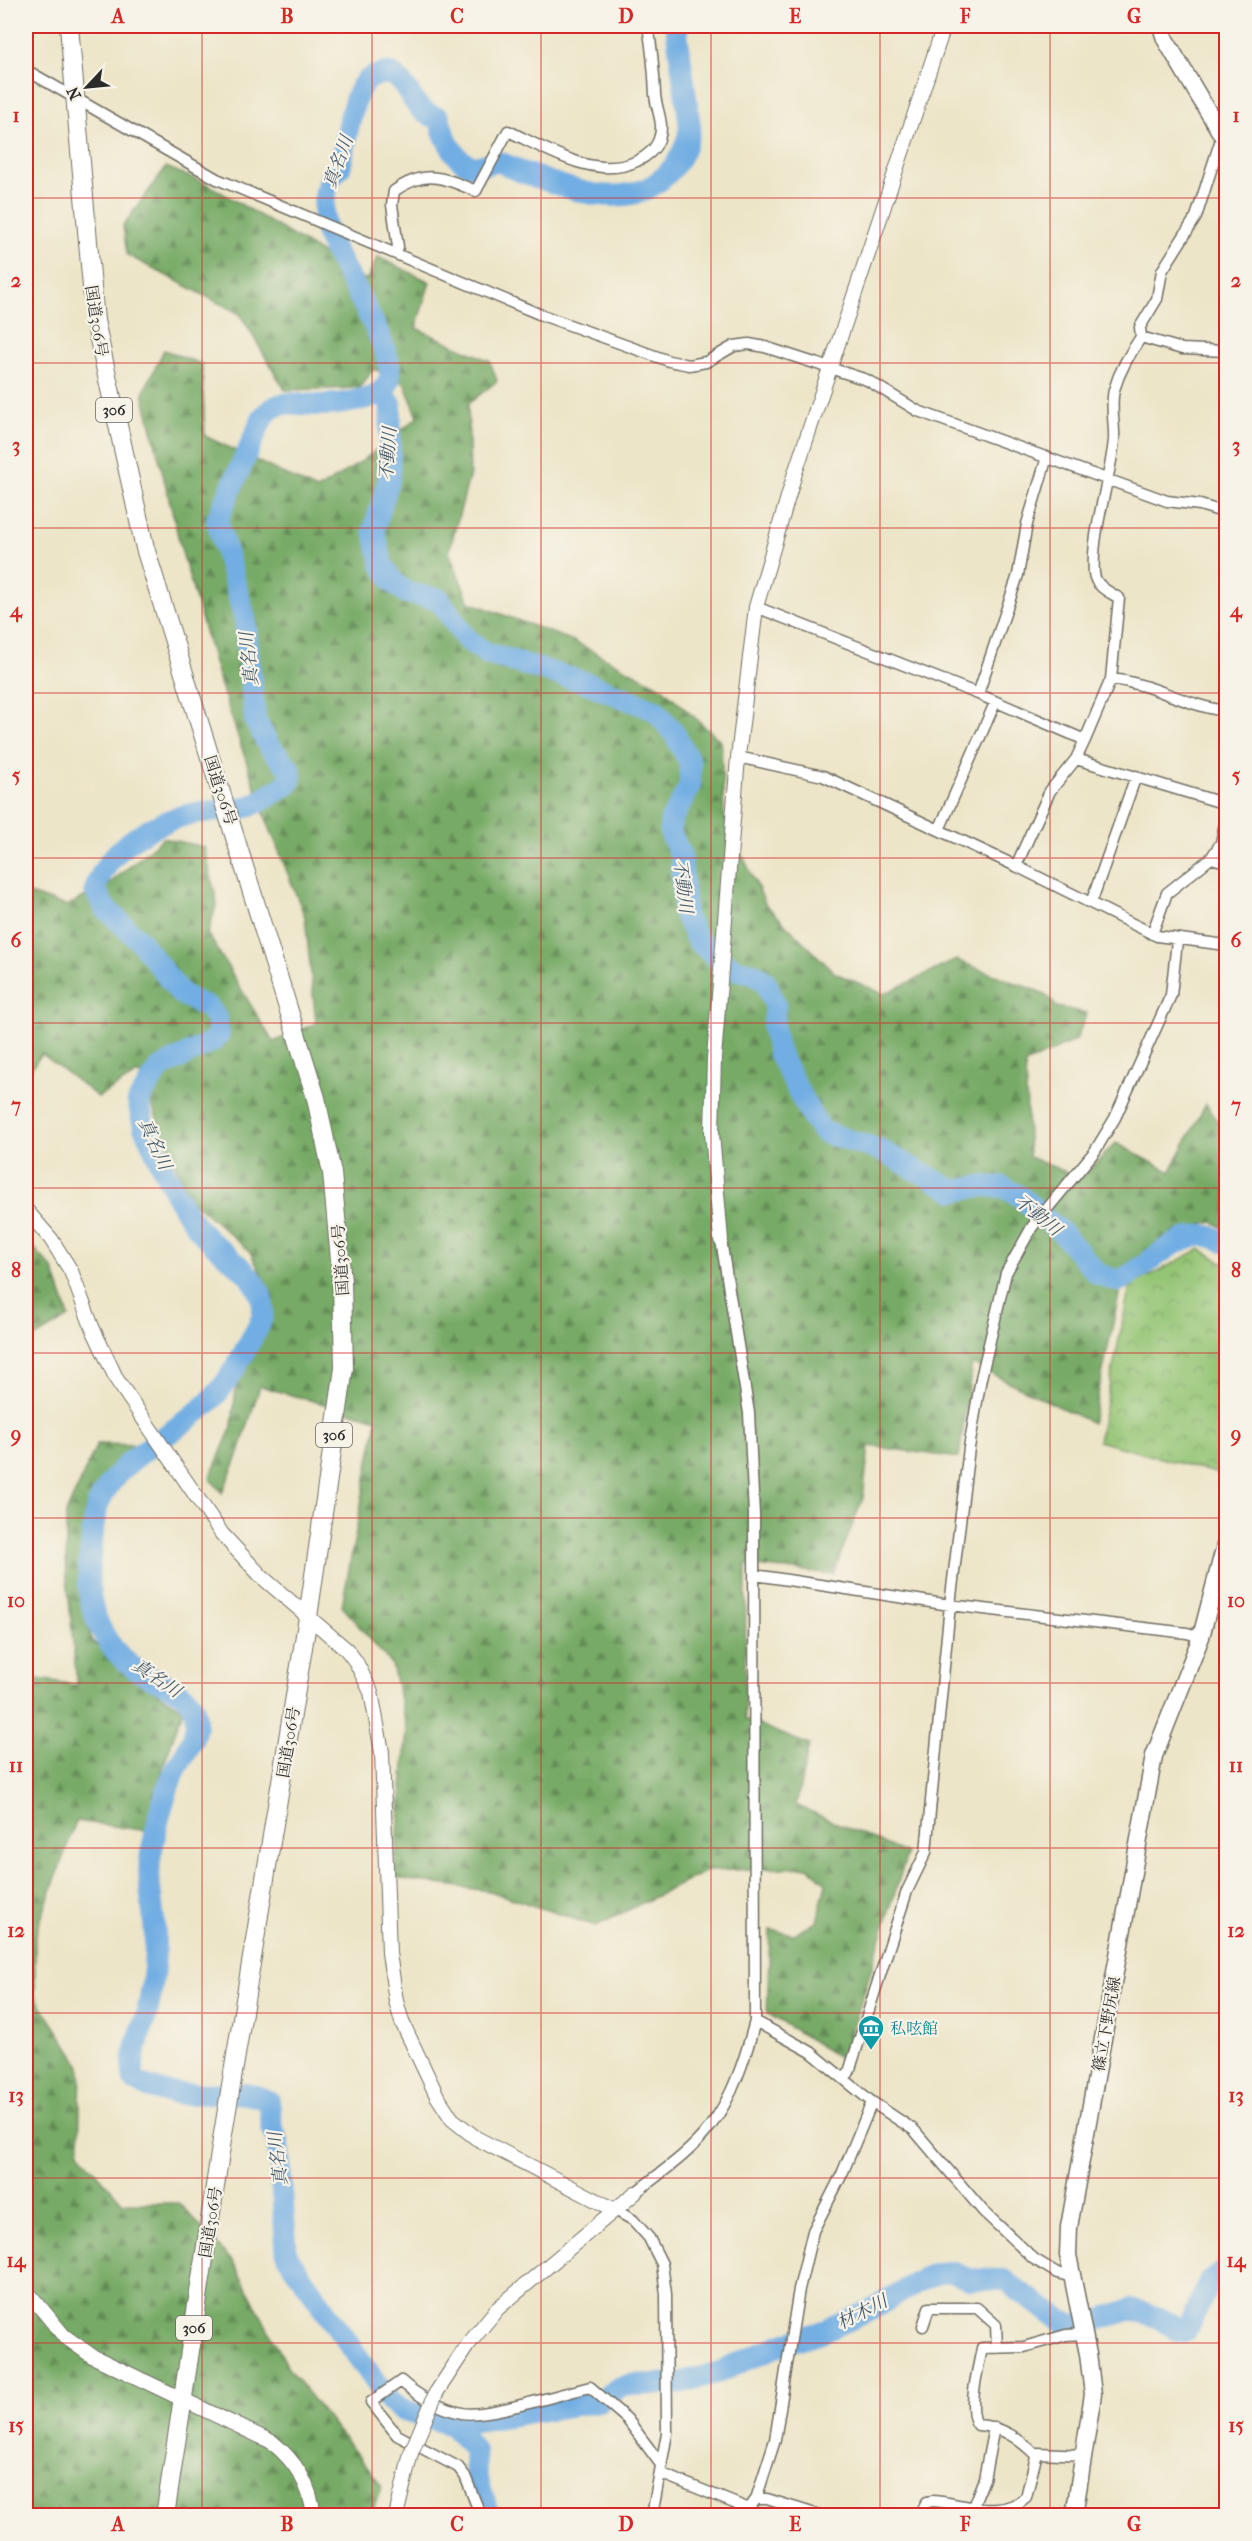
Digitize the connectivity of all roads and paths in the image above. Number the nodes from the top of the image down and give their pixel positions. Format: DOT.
graph roads {
  1 [pos="69,26"];
  2 [pos="648,26"];
  3 [pos="944,26"];
  4 [pos="1161,26"];
  5 [pos="26,70"];
  6 [pos="73,95"];
  7 [pos="1224,139"];
  8 [pos="396,253"];
  9 [pos="1141,336"];
  10 [pos="1227,351"];
  11 [pos="832,366"];
  12 [pos="1047,457"];
  13 [pos="1108,481"];
  14 [pos="1225,509"];
  15 [pos="756,607"];
  16 [pos="1111,680"];
  17 [pos="978,694"];
  18 [pos="995,703"];
  19 [pos="1227,711"];
  20 [pos="1086,740"];
  21 [pos="738,757"];
  22 [pos="1076,759"];
  23 [pos="1136,776"];
  24 [pos="1227,804"];
  25 [pos="1227,818"];
  26 [pos="939,830"];
  27 [pos="1211,858"];
  28 [pos="1227,862"];
  29 [pos="1016,866"];
  30 [pos="1091,903"];
  31 [pos="1152,934"];
  32 [pos="1177,941"];
  33 [pos="1227,945"];
  34 [pos="26,1210"];
  35 [pos="721,1240"];
  36 [pos="1227,1541"];
  37 [pos="755,1575"];
  38 [pos="950,1605"];
  39 [pos="308,1617"];
  40 [pos="1201,1637"];
  41 [pos="755,2021"];
  42 [pos="844,2079"];
  43 [pos="872,2102"];
  44 [pos="635,2193"];
  45 [pos="615,2210"];
  46 [pos="1072,2277"];
  47 [pos="26,2290"];
  48 [pos="922,2326"];
  49 [pos="1084,2332"];
  50 [pos="997,2348"];
  51 [pos="183,2398"];
  52 [pos="994,2427"];
  53 [pos="1084,2455"];
  54 [pos="1036,2456"];
  55 [pos="661,2469"];
  56 [pos="756,2499"];
  57 [pos="972,2509"];
  58 [pos="748,2512"];
  59 [pos="165,2516"];
  60 [pos="314,2516"];
  61 [pos="396,2516"];
  62 [pos="481,2516"];
  63 [pos="652,2516"];
  64 [pos="822,2516"];
  65 [pos="920,2516"];
  66 [pos="1074,2516"];
  1 -- 6 [label="highway, 国道306号 / 306"];
  2 -- 8 [label="street"];
  3 -- 11 [label="street"];
  4 -- 7 [label="main road"];
  5 -- 6 [label="street"];
  6 -- 8 [label="street"];
  6 -- 39 [label="highway, 国道306号 / 306"];
  7 -- 9 [label="street"];
  8 -- 11 [label="street"];
  9 -- 10 [label="street"];
  9 -- 13 [label="street"];
  11 -- 12 [label="street"];
  11 -- 15 [label="street"];
  12 -- 13 [label="street"];
  12 -- 17 [label="street"];
  13 -- 14 [label="street"];
  13 -- 16 [label="street"];
  15 -- 17 [label="street"];
  15 -- 21 [label="street"];
  16 -- 19 [label="street"];
  16 -- 20 [label="street"];
  17 -- 18 [label="street"];
  18 -- 20 [label="street"];
  18 -- 26 [label="street"];
  20 -- 22 [label="street"];
  21 -- 26 [label="street"];
  21 -- 35 [label="street"];
  22 -- 23 [label="street"];
  22 -- 29 [label="street"];
  23 -- 24 [label="street"];
  23 -- 30 [label="street"];
  25 -- 27 [label="street"];
  26 -- 29 [label="street"];
  27 -- 28 [label="street"];
  27 -- 31 [label="street"];
  29 -- 30 [label="street"];
  30 -- 31 [label="street"];
  31 -- 32 [label="street"];
  32 -- 33 [label="street"];
  32 -- 38 [label="street"];
  34 -- 39 [label="street"];
  35 -- 37 [label="street"];
  36 -- 40 [label="main road, 篠立下野尻線"];
  37 -- 38 [label="street"];
  37 -- 41 [label="street"];
  38 -- 40 [label="street"];
  38 -- 42 [label="street"];
  39 -- 45 [label="street"];
  39 -- 51 [label="highway, 国道306号 / 306"];
  40 -- 46 [label="main road, 篠立下野尻線"];
  41 -- 42 [label="street"];
  41 -- 44 [label="street"];
  42 -- 43 [label="street"];
  43 -- 46 [label="street"];
  43 -- 56 [label="street"];
  44 -- 45 [label="street"];
  45 -- 55 [label="street"];
  45 -- 61 [label="street, bridge"];
  46 -- 49 [label="main road, 篠立下野尻線"];
  47 -- 51 [label="street"];
  48 -- 50 [label="street"];
  49 -- 50 [label="street"];
  49 -- 53 [label="main road, 篠立下野尻線"];
  50 -- 52 [label="street"];
  51 -- 59 [label="highway, 国道306号 / 306"];
  51 -- 60 [label="street"];
  52 -- 54 [label="street"];
  52 -- 57 [label="street"];
  53 -- 54 [label="street"];
  53 -- 66 [label="main road, 篠立下野尻線"];
  54 -- 57 [label="street"];
  55 -- 58 [label="street"];
  55 -- 62 [label="street"];
  55 -- 63 [label="street"];
  56 -- 58 [label="street"];
  56 -- 64 [label="street"];
  57 -- 65 [label="street"];
}
